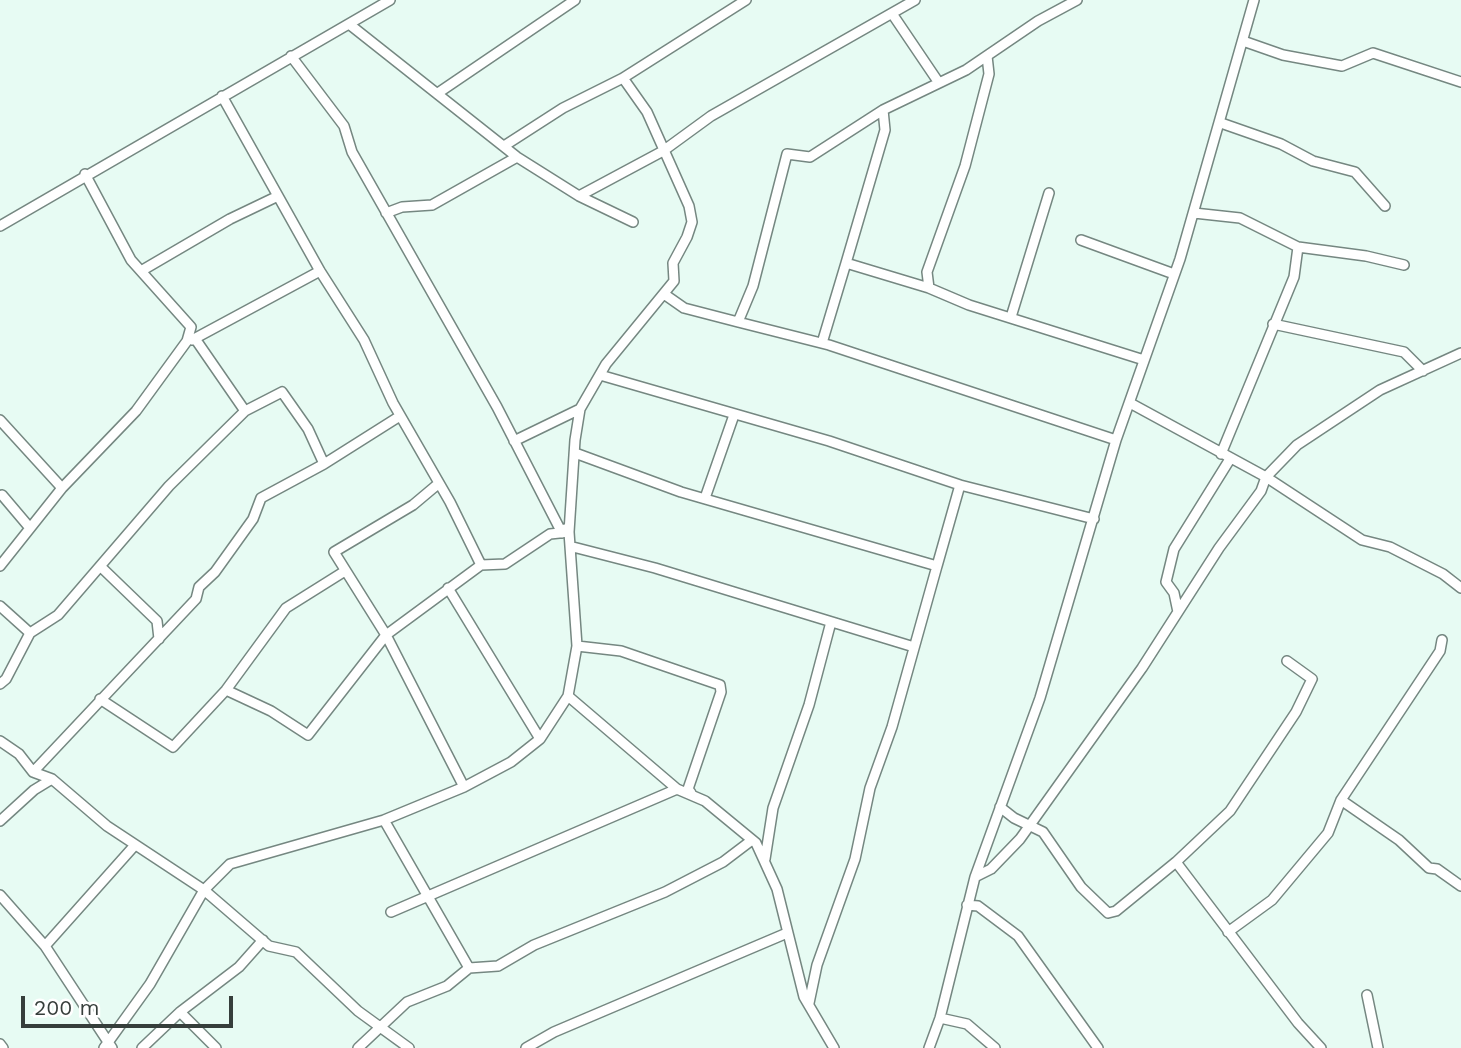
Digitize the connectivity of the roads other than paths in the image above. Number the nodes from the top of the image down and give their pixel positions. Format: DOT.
graph roads {
  1 [pos="390,0"];
  2 [pos="575,0"];
  3 [pos="746,0"];
  4 [pos="915,0"];
  5 [pos="1077,0"];
  6 [pos="1254,0"];
  7 [pos="892,15"];
  8 [pos="349,24"];
  9 [pos="1243,41"];
  10 [pos="291,56"];
  11 [pos="987,56"];
  12 [pos="623,78"];
  13 [pos="1461,82"];
  14 [pos="939,83"];
  15 [pos="439,93"];
  16 [pos="222,96"];
  17 [pos="883,110"];
  18 [pos="1221,123"];
  19 [pos="504,146"];
  20 [pos="663,151"];
  21 [pos="517,157"];
  22 [pos="85,174"];
  23 [pos="1049,193"];
  24 [pos="278,196"];
  25 [pos="579,196"];
  26 [pos="1385,206"];
  27 [pos="386,213"];
  28 [pos="1194,213"];
  29 [pos="634,222"];
  30 [pos="0,226"];
  31 [pos="1081,240"];
  32 [pos="1298,247"];
  33 [pos="846,263"];
  34 [pos="1404,265"];
  35 [pos="141,271"];
  36 [pos="320,271"];
  37 [pos="1174,274"];
  38 [pos="929,288"];
  39 [pos="664,294"];
  40 [pos="1011,317"];
  41 [pos="738,321"];
  42 [pos="1273,324"];
  43 [pos="191,340"];
  44 [pos="822,343"];
  45 [pos="1461,353"];
  46 [pos="1144,360"];
  47 [pos="1423,371"];
  48 [pos="600,375"];
  49 [pos="1130,403"];
  50 [pos="580,409"];
  51 [pos="245,411"];
  52 [pos="734,415"];
  53 [pos="400,416"];
  54 [pos="0,420"];
  55 [pos="1116,440"];
  56 [pos="514,442"];
  57 [pos="575,453"];
  58 [pos="1225,457"];
  59 [pos="324,464"];
  60 [pos="1266,477"];
  61 [pos="438,484"];
  62 [pos="960,485"];
  63 [pos="62,488"];
  64 [pos="2,495"];
  65 [pos="705,498"];
  66 [pos="1094,519"];
  67 [pos="30,528"];
  68 [pos="566,532"];
  69 [pos="573,547"];
  70 [pos="481,565"];
  71 [pos="0,566"];
  72 [pos="100,566"];
  73 [pos="937,566"];
  74 [pos="345,571"];
  75 [pos="448,588"];
  76 [pos="1461,588"];
  77 [pos="0,606"];
  78 [pos="1178,612"];
  79 [pos="831,622"];
  80 [pos="30,633"];
  81 [pos="386,635"];
  82 [pos="159,639"];
  83 [pos="1441,640"];
  84 [pos="577,646"];
  85 [pos="914,647"];
  86 [pos="1287,661"];
  87 [pos="0,684"];
  88 [pos="226,690"];
  89 [pos="568,696"];
  90 [pos="100,699"];
  91 [pos="540,739"];
  92 [pos="0,741"];
  93 [pos="33,772"];
  94 [pos="52,779"];
  95 [pos="464,787"];
  96 [pos="677,789"];
  97 [pos="691,793"];
  98 [pos="1341,800"];
  99 [pos="1000,807"];
  100 [pos="384,820"];
  101 [pos="0,821"];
  102 [pos="1030,824"];
  103 [pos="752,840"];
  104 [pos="135,845"];
  105 [pos="765,859"];
  106 [pos="1176,862"];
  107 [pos="975,877"];
  108 [pos="1461,886"];
  109 [pos="204,890"];
  110 [pos="430,894"];
  111 [pos="0,895"];
  112 [pos="967,905"];
  113 [pos="391,912"];
  114 [pos="1228,932"];
  115 [pos="788,933"];
  116 [pos="263,940"];
  117 [pos="45,946"];
  118 [pos="469,968"];
  119 [pos="1367,995"];
  120 [pos="809,1003"];
  121 [pos="180,1012"];
  122 [pos="940,1018"];
  123 [pos="381,1028"];
  124 [pos="108,1046"];
  125 [pos="142,1048"];
  126 [pos="216,1048"];
  127 [pos="358,1048"];
  128 [pos="409,1048"];
  129 [pos="526,1048"];
  130 [pos="834,1048"];
  131 [pos="929,1048"];
  132 [pos="995,1048"];
  133 [pos="1098,1048"];
  134 [pos="1321,1048"];
  135 [pos="1378,1048"];
  1 -- 8 [label="street"];
  2 -- 15 [label="street"];
  3 -- 12 [label="street"];
  4 -- 7 [label="street"];
  5 -- 11 [label="street"];
  6 -- 9 [label="street"];
  7 -- 14 [label="street"];
  7 -- 20 [label="street"];
  8 -- 10 [label="street"];
  8 -- 15 [label="street"];
  9 -- 13 [label="street"];
  9 -- 18 [label="street"];
  10 -- 16 [label="street"];
  10 -- 27 [label="street"];
  11 -- 14 [label="street"];
  11 -- 38 [label="street"];
  12 -- 19 [label="street"];
  12 -- 20 [label="street"];
  14 -- 17 [label="street"];
  15 -- 19 [label="street"];
  16 -- 22 [label="street"];
  16 -- 24 [label="street"];
  17 -- 33 [label="street"];
  17 -- 41 [label="street"];
  18 -- 26 [label="street"];
  18 -- 28 [label="street"];
  19 -- 21 [label="street"];
  20 -- 25 [label="street"];
  20 -- 39 [label="street"];
  21 -- 25 [label="street"];
  21 -- 27 [label="street"];
  22 -- 30 [label="street"];
  22 -- 35 [label="street"];
  23 -- 40 [label="street"];
  24 -- 35 [label="street"];
  24 -- 36 [label="street"];
  25 -- 29 [label="street"];
  27 -- 56 [label="street"];
  28 -- 32 [label="street"];
  28 -- 37 [label="street"];
  31 -- 37 [label="street"];
  32 -- 34 [label="street"];
  32 -- 42 [label="street"];
  33 -- 38 [label="street"];
  33 -- 44 [label="street"];
  35 -- 43 [label="street"];
  36 -- 43 [label="street"];
  36 -- 53 [label="street"];
  37 -- 46 [label="street"];
  38 -- 40 [label="street"];
  39 -- 41 [label="street"];
  39 -- 48 [label="street"];
  40 -- 46 [label="street"];
  41 -- 44 [label="street"];
  42 -- 47 [label="street"];
  42 -- 58 [label="street"];
  43 -- 51 [label="street"];
  43 -- 63 [label="street"];
  44 -- 55 [label="street"];
  45 -- 47 [label="street"];
  46 -- 49 [label="street"];
  47 -- 60 [label="street"];
  48 -- 50 [label="street"];
  48 -- 52 [label="street"];
  49 -- 55 [label="street"];
  49 -- 58 [label="street"];
  50 -- 56 [label="street"];
  50 -- 57 [label="street"];
  51 -- 59 [label="street"];
  51 -- 72 [label="street"];
  52 -- 62 [label="street"];
  52 -- 65 [label="street"];
  53 -- 59 [label="street"];
  53 -- 61 [label="street"];
  54 -- 63 [label="street"];
  55 -- 66 [label="street"];
  56 -- 68 [label="street"];
  57 -- 65 [label="street"];
  57 -- 68 [label="street"];
  58 -- 60 [label="street"];
  58 -- 78 [label="street"];
  59 -- 82 [label="street"];
  60 -- 76 [label="street"];
  60 -- 78 [label="street"];
  61 -- 70 [label="street"];
  61 -- 74 [label="street"];
  62 -- 66 [label="street"];
  62 -- 73 [label="street"];
  63 -- 67 [label="street"];
  64 -- 67 [label="street"];
  65 -- 73 [label="street"];
  66 -- 99 [label="street"];
  67 -- 71 [label="street"];
  68 -- 69 [label="street"];
  68 -- 70 [label="street"];
  69 -- 79 [label="street"];
  69 -- 84 [label="street"];
  70 -- 75 [label="street"];
  72 -- 80 [label="street"];
  72 -- 82 [label="street"];
  73 -- 85 [label="street"];
  74 -- 81 [label="street"];
  74 -- 88 [label="street"];
  75 -- 81 [label="street"];
  75 -- 91 [label="street"];
  77 -- 80 [label="street"];
  78 -- 102 [label="street"];
  79 -- 85 [label="street"];
  79 -- 105 [label="street"];
  80 -- 87 [label="street"];
  81 -- 88 [label="street"];
  81 -- 95 [label="street"];
  82 -- 90 [label="street"];
  83 -- 98 [label="street"];
  84 -- 89 [label="street"];
  84 -- 97 [label="street"];
  85 -- 120 [label="street"];
  86 -- 106 [label="street"];
  88 -- 90 [label="street"];
  89 -- 91 [label="street"];
  89 -- 96 [label="street"];
  90 -- 93 [label="street"];
  91 -- 95 [label="street"];
  92 -- 93 [label="street"];
  93 -- 94 [label="street"];
  94 -- 101 [label="street"];
  94 -- 104 [label="street"];
  95 -- 100 [label="street"];
  96 -- 97 [label="street"];
  96 -- 110 [label="street"];
  97 -- 103 [label="street"];
  98 -- 108 [label="street"];
  98 -- 114 [label="street"];
  99 -- 102 [label="street"];
  99 -- 107 [label="street"];
  100 -- 109 [label="street"];
  100 -- 110 [label="street"];
  102 -- 106 [label="street"];
  102 -- 107 [label="street"];
  103 -- 105 [label="street"];
  103 -- 118 [label="street"];
  104 -- 109 [label="street"];
  104 -- 117 [label="street"];
  105 -- 115 [label="street"];
  106 -- 114 [label="street"];
  107 -- 112 [label="street"];
  109 -- 116 [label="street"];
  109 -- 124 [label="street"];
  110 -- 113 [label="street"];
  110 -- 118 [label="street"];
  111 -- 117 [label="street"];
  112 -- 122 [label="street"];
  112 -- 133 [label="street"];
  114 -- 134 [label="street"];
  115 -- 120 [label="street"];
  115 -- 129 [label="street"];
  116 -- 121 [label="street"];
  116 -- 123 [label="street"];
  117 -- 124 [label="street"];
  118 -- 123 [label="street"];
  119 -- 135 [label="street"];
  120 -- 130 [label="street"];
  121 -- 125 [label="street"];
  121 -- 126 [label="street"];
  122 -- 131 [label="street"];
  122 -- 132 [label="street"];
  123 -- 127 [label="street"];
  123 -- 128 [label="street"];
}
